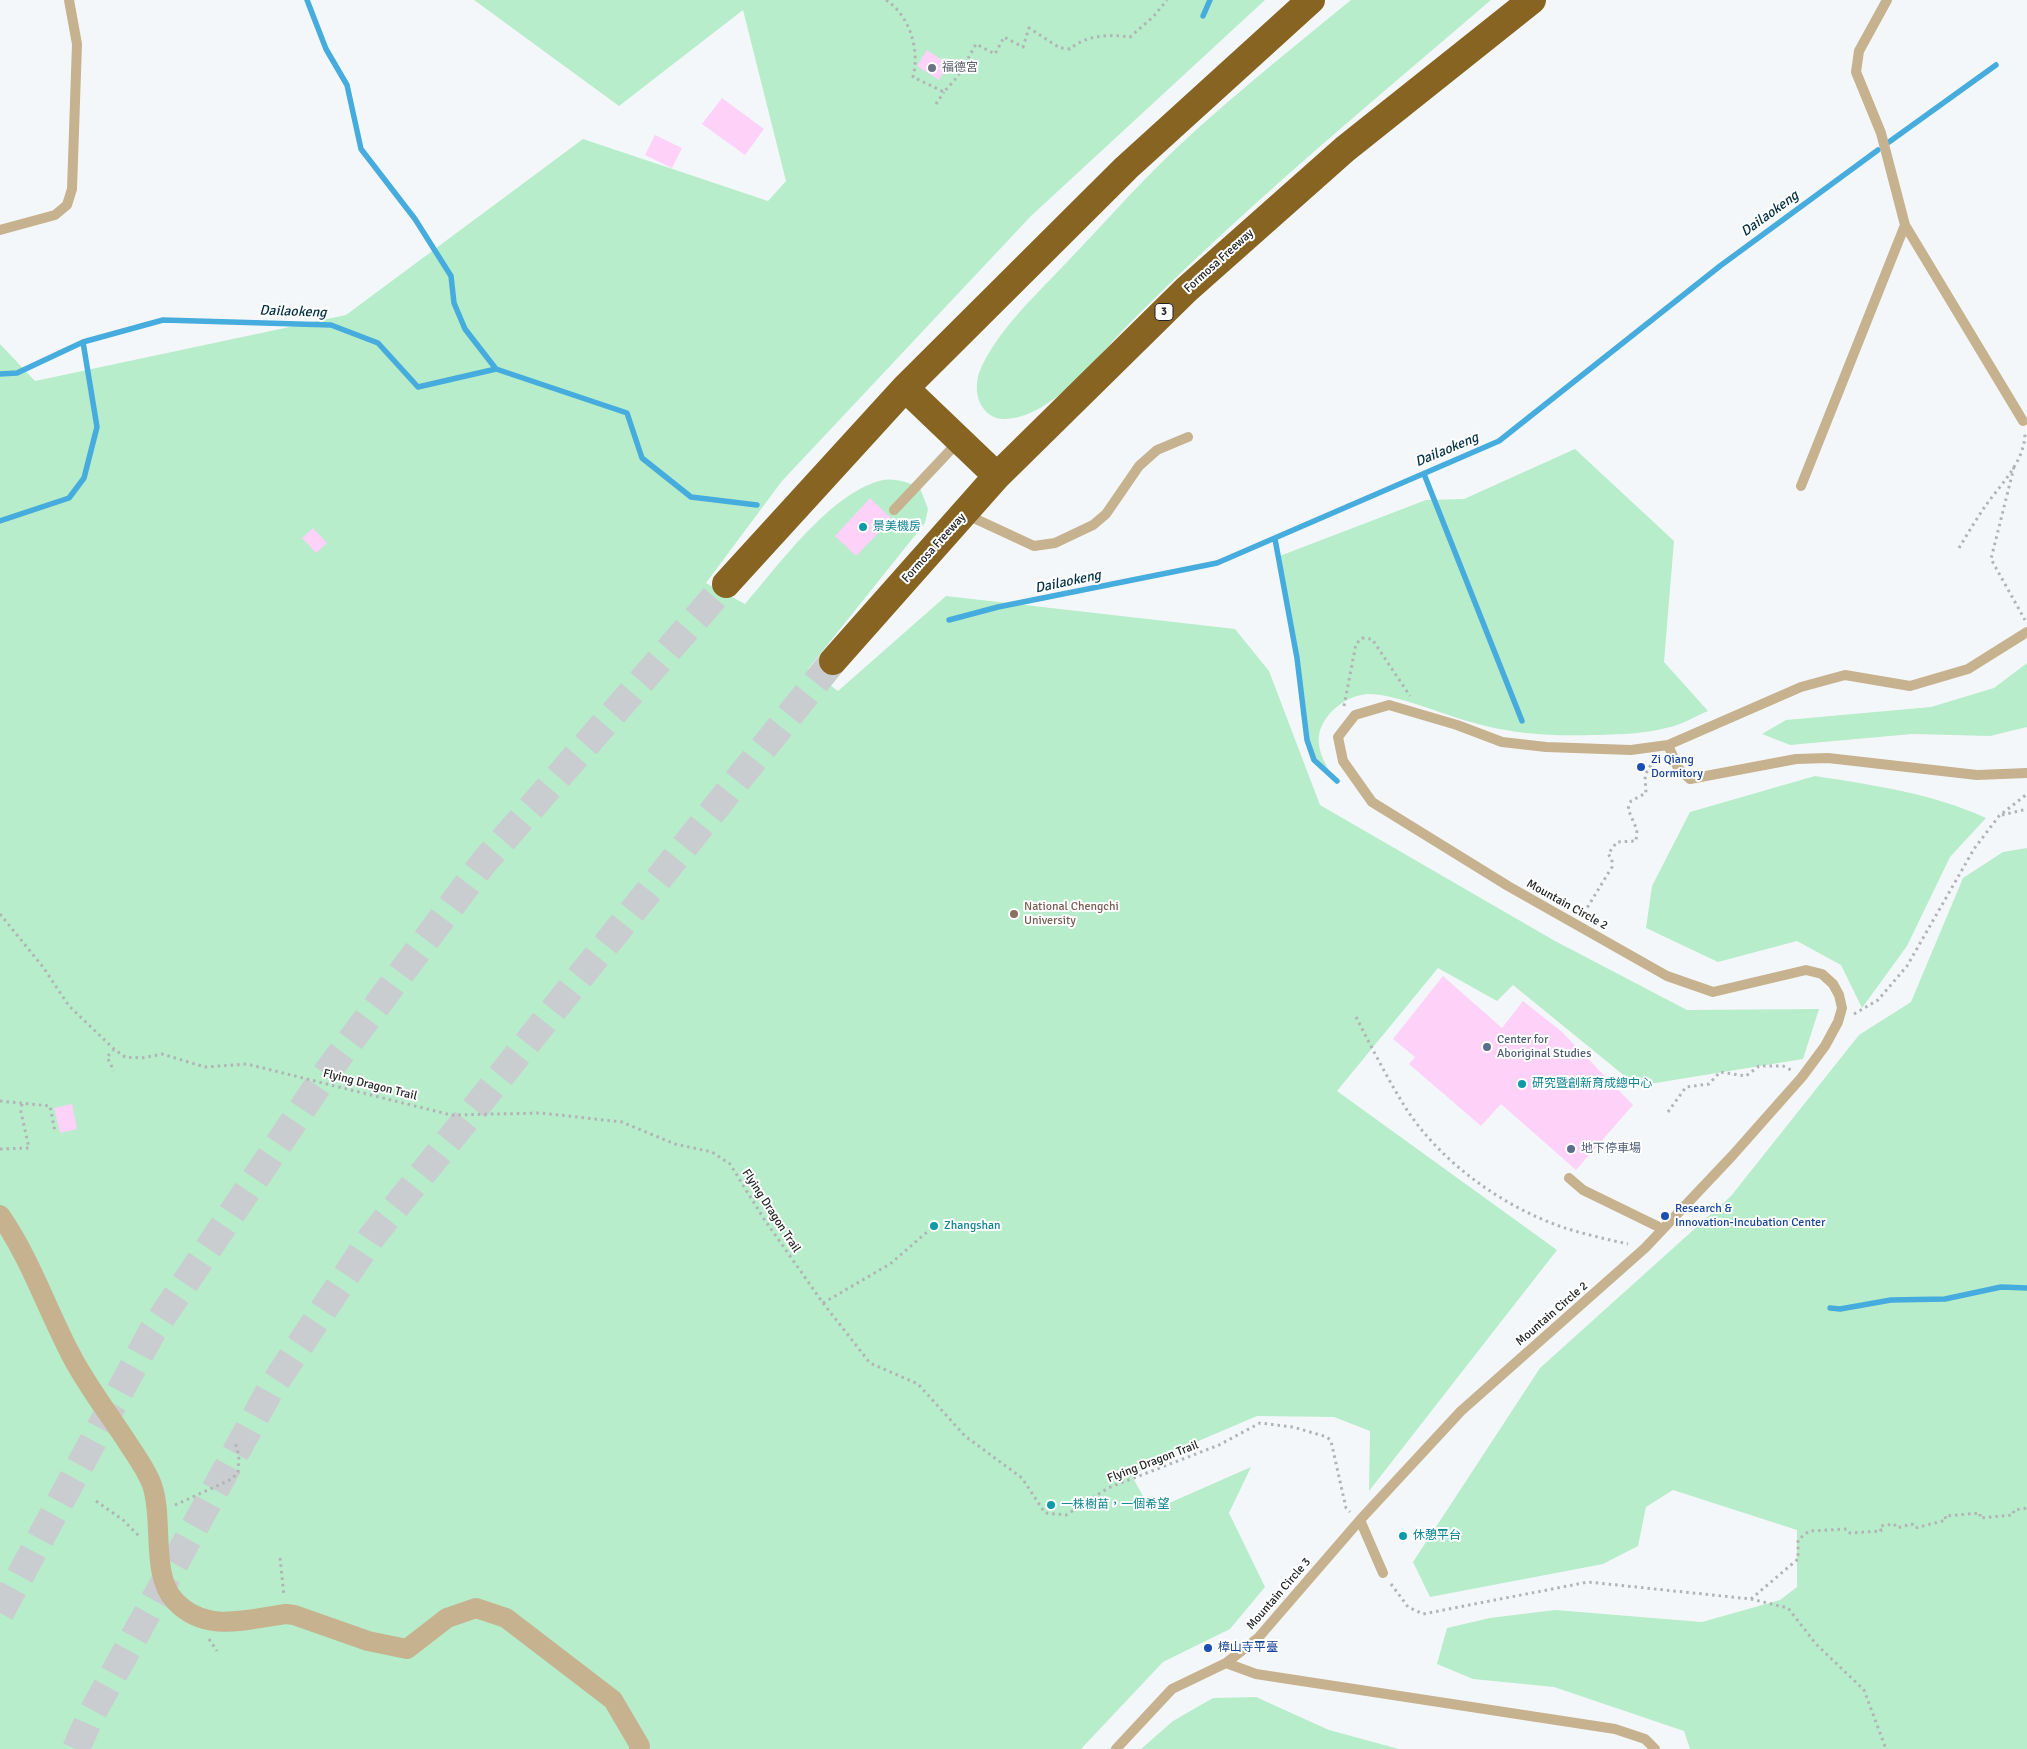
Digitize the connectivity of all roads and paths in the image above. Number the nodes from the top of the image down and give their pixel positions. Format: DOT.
graph roads {
  1 [pos="69,0"];
  2 [pos="886,0"];
  3 [pos="1167,0"];
  4 [pos="1311,0"];
  5 [pos="1532,0"];
  6 [pos="1887,0"];
  7 [pos="944,92"];
  8 [pos="936,104"];
  9 [pos="1905,225"];
  10 [pos="0,230"];
  11 [pos="905,388"];
  12 [pos="2023,421"];
  13 [pos="1188,437"];
  14 [pos="960,440"];
  15 [pos="2014,468"];
  16 [pos="998,476"];
  17 [pos="1801,486"];
  18 [pos="894,510"];
  19 [pos="964,514"];
  20 [pos="1959,548"];
  21 [pos="726,584"];
  22 [pos="2027,624"];
  23 [pos="2027,632"];
  24 [pos="833,662"];
  25 [pos="1422,716"];
  26 [pos="1338,737"];
  27 [pos="1668,745"];
  28 [pos="2027,773"];
  29 [pos="2027,794"];
  30 [pos="2027,809"];
  31 [pos="1999,816"];
  32 [pos="0,914"];
  33 [pos="1578,925"];
  34 [pos="1356,1017"];
  35 [pos="1838,1022"];
  36 [pos="114,1050"];
  37 [pos="114,1071"];
  38 [pos="1802,1077"];
  39 [pos="0,1101"];
  40 [pos="22,1103"];
  41 [pos="1668,1112"];
  42 [pos="56,1132"];
  43 [pos="0,1149"];
  44 [pos="1569,1178"];
  45 [pos="0,1215"];
  46 [pos="934,1226"];
  47 [pos="1663,1230"];
  48 [pos="1645,1248"];
  49 [pos="823,1303"];
  50 [pos="234,1442"];
  51 [pos="96,1501"];
  52 [pos="2027,1508"];
  53 [pos="158,1512"];
  54 [pos="1360,1520"];
  55 [pos="159,1545"];
  56 [pos="280,1558"];
  57 [pos="1383,1573"];
  58 [pos="1750,1600"];
  59 [pos="286,1614"];
  60 [pos="1226,1664"];
  61 [pos="639,1749"];
  62 [pos="1116,1749"];
  63 [pos="1655,1749"];
  64 [pos="1886,1749"];
  1 -- 10 [label="lane"];
  2 -- 7 [label="path"];
  3 -- 7 [label="path"];
  4 -- 11 [label="highway"];
  5 -- 16 [label="highway, Formosa Freeway / 3"];
  6 -- 9 [label="lane"];
  7 -- 8 [label="path"];
  9 -- 12 [label="lane"];
  9 -- 17 [label="lane"];
  11 -- 14 [label="highway"];
  11 -- 21 [label="highway"];
  12 -- 15 [label="path"];
  13 -- 19 [label="lane"];
  14 -- 16 [label="highway"];
  14 -- 18 [label="lane"];
  15 -- 20 [label="path"];
  15 -- 22 [label="path"];
  16 -- 19 [label="highway, Formosa Freeway / 3"];
  19 -- 24 [label="highway, Formosa Freeway / 3"];
  23 -- 27 [label="lane"];
  25 -- 26 [label="lane"];
  25 -- 26 [label="path"];
  25 -- 27 [label="lane"];
  26 -- 33 [label="lane, Mountain Circle 2"];
  27 -- 28 [label="lane"];
  27 -- 33 [label="path"];
  29 -- 31 [label="path"];
  30 -- 31 [label="path"];
  31 -- 35 [label="path"];
  32 -- 36 [label="path, Flying Dragon Trail"];
  33 -- 35 [label="lane, Mountain Circle 2"];
  34 -- 48 [label="path"];
  35 -- 38 [label="lane, Mountain Circle 2"];
  36 -- 37 [label="path"];
  36 -- 49 [label="path, Flying Dragon Trail"];
  38 -- 41 [label="path"];
  38 -- 47 [label="lane, Mountain Circle 2"];
  39 -- 40 [label="path"];
  40 -- 42 [label="path"];
  40 -- 43 [label="path"];
  44 -- 47 [label="lane"];
  45 -- 53 [label="street"];
  46 -- 49 [label="path"];
  47 -- 48 [label="lane, Mountain Circle 2"];
  48 -- 54 [label="lane, Mountain Circle 2"];
  49 -- 54 [label="path, Flying Dragon Trail"];
  50 -- 53 [label="path"];
  51 -- 55 [label="path"];
  52 -- 58 [label="path"];
  53 -- 55 [label="street"];
  54 -- 57 [label="lane"];
  54 -- 60 [label="lane, Mountain Circle 3"];
  55 -- 59 [label="street"];
  56 -- 59 [label="path"];
  57 -- 58 [label="path"];
  58 -- 64 [label="path"];
  59 -- 61 [label="street"];
  60 -- 62 [label="lane, Mountain Circle 3"];
  60 -- 63 [label="lane"];
}
